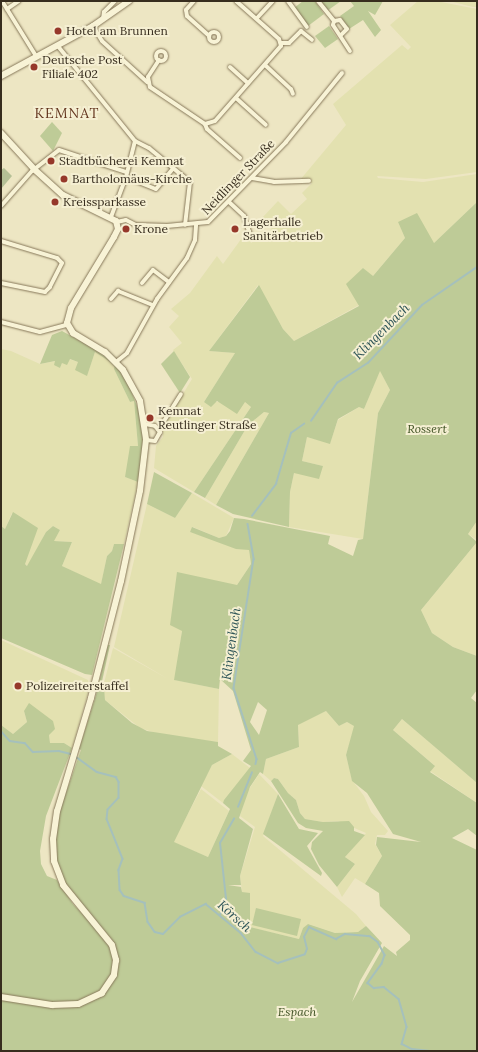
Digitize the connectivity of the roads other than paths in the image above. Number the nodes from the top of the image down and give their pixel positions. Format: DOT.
graph roads {
  1 [pos="2,1"];
  2 [pos="19,1"];
  3 [pos="115,1"];
  4 [pos="129,1"];
  5 [pos="194,1"];
  6 [pos="236,1"];
  7 [pos="273,1"];
  8 [pos="288,1"];
  9 [pos="318,1"];
  10 [pos="7,9"];
  11 [pos="257,18"];
  12 [pos="103,19"];
  13 [pos="334,21"];
  14 [pos="93,26"];
  15 [pos="307,27"];
  16 [pos="341,35"];
  17 [pos="209,36"];
  18 [pos="312,40"];
  19 [pos="281,43"];
  20 [pos="57,45"];
  21 [pos="350,51"];
  22 [pos="36,56"];
  23 [pos="159,60"];
  24 [pos="265,65"];
  25 [pos="230,67"];
  26 [pos="342,73"];
  27 [pos="1,76"];
  28 [pos="147,82"];
  29 [pos="248,84"];
  30 [pos="293,94"];
  31 [pos="236,98"];
  32 [pos="205,124"];
  33 [pos="266,125"];
  34 [pos="1,133"];
  35 [pos="135,141"];
  36 [pos="240,158"];
  37 [pos="173,169"];
  38 [pos="35,170"];
  39 [pos="126,172"];
  40 [pos="126,177"];
  41 [pos="252,178"];
  42 [pos="309,181"];
  43 [pos="228,202"];
  44 [pos="1,206"];
  45 [pos="111,217"];
  46 [pos="117,222"];
  47 [pos="185,225"];
  48 [pos="196,225"];
  49 [pos="250,234"];
  50 [pos="1,241"];
  51 [pos="169,282"];
  52 [pos="1,283"];
  53 [pos="142,283"];
  54 [pos="111,299"];
  55 [pos="153,304"];
  56 [pos="1,322"];
  57 [pos="67,325"];
  58 [pos="116,362"];
  59 [pos="181,394"];
  60 [pos="145,424"];
  61 [pos="159,429"];
  62 [pos="146,440"];
  63 [pos="1,997"];
  1 -- 10 [label="street"];
  2 -- 10 [label="street"];
  3 -- 12 [label="street"];
  4 -- 12 [label="main road"];
  5 -- 17 [label="street"];
  6 -- 11 [label="street"];
  7 -- 11 [label="street"];
  8 -- 15 [label="street"];
  9 -- 13 [label="street"];
  10 -- 22 [label="street"];
  11 -- 19 [label="street"];
  12 -- 14 [label="main road"];
  13 -- 16 [label="street"];
  13 -- 16 [label="street"];
  14 -- 20 [label="main road"];
  14 -- 28 [label="street"];
  16 -- 21 [label="street"];
  18 -- 19 [label="street"];
  19 -- 24 [label="street"];
  20 -- 22 [label="main road"];
  20 -- 35 [label="street"];
  22 -- 27 [label="main road"];
  23 -- 28 [label="street"];
  24 -- 29 [label="street"];
  24 -- 30 [label="street"];
  25 -- 29 [label="street"];
  26 -- 41 [label="street, Neidlinger Straße"];
  28 -- 32 [label="street"];
  29 -- 31 [label="street"];
  31 -- 32 [label="street"];
  31 -- 33 [label="street"];
  32 -- 36 [label="street"];
  34 -- 38 [label="main road"];
  35 -- 37 [label="street"];
  35 -- 39 [label="street"];
  37 -- 40 [label="street"];
  37 -- 47 [label="street"];
  38 -- 39 [label="street"];
  38 -- 44 [label="street"];
  38 -- 45 [label="main road"];
  39 -- 40 [label="street"];
  40 -- 45 [label="street"];
  41 -- 42 [label="street"];
  41 -- 43 [label="street, Neidlinger Straße"];
  43 -- 48 [label="street, Neidlinger Straße"];
  43 -- 49 [label="street"];
  45 -- 46 [label="main road"];
  46 -- 47 [label="street, Neidlinger Straße"];
  46 -- 57 [label="main road"];
  47 -- 48 [label="street, Neidlinger Straße"];
  48 -- 51 [label="street"];
  50 -- 52 [label="street"];
  51 -- 53 [label="street"];
  51 -- 55 [label="street"];
  54 -- 55 [label="street"];
  55 -- 58 [label="street"];
  56 -- 57 [label="street"];
  57 -- 58 [label="main road"];
  58 -- 60 [label="main road"];
  59 -- 61 [label="street"];
  60 -- 61 [label="street"];
  60 -- 62 [label="main road"];
  61 -- 62 [label="street"];
  62 -- 63 [label="main road"];
}
